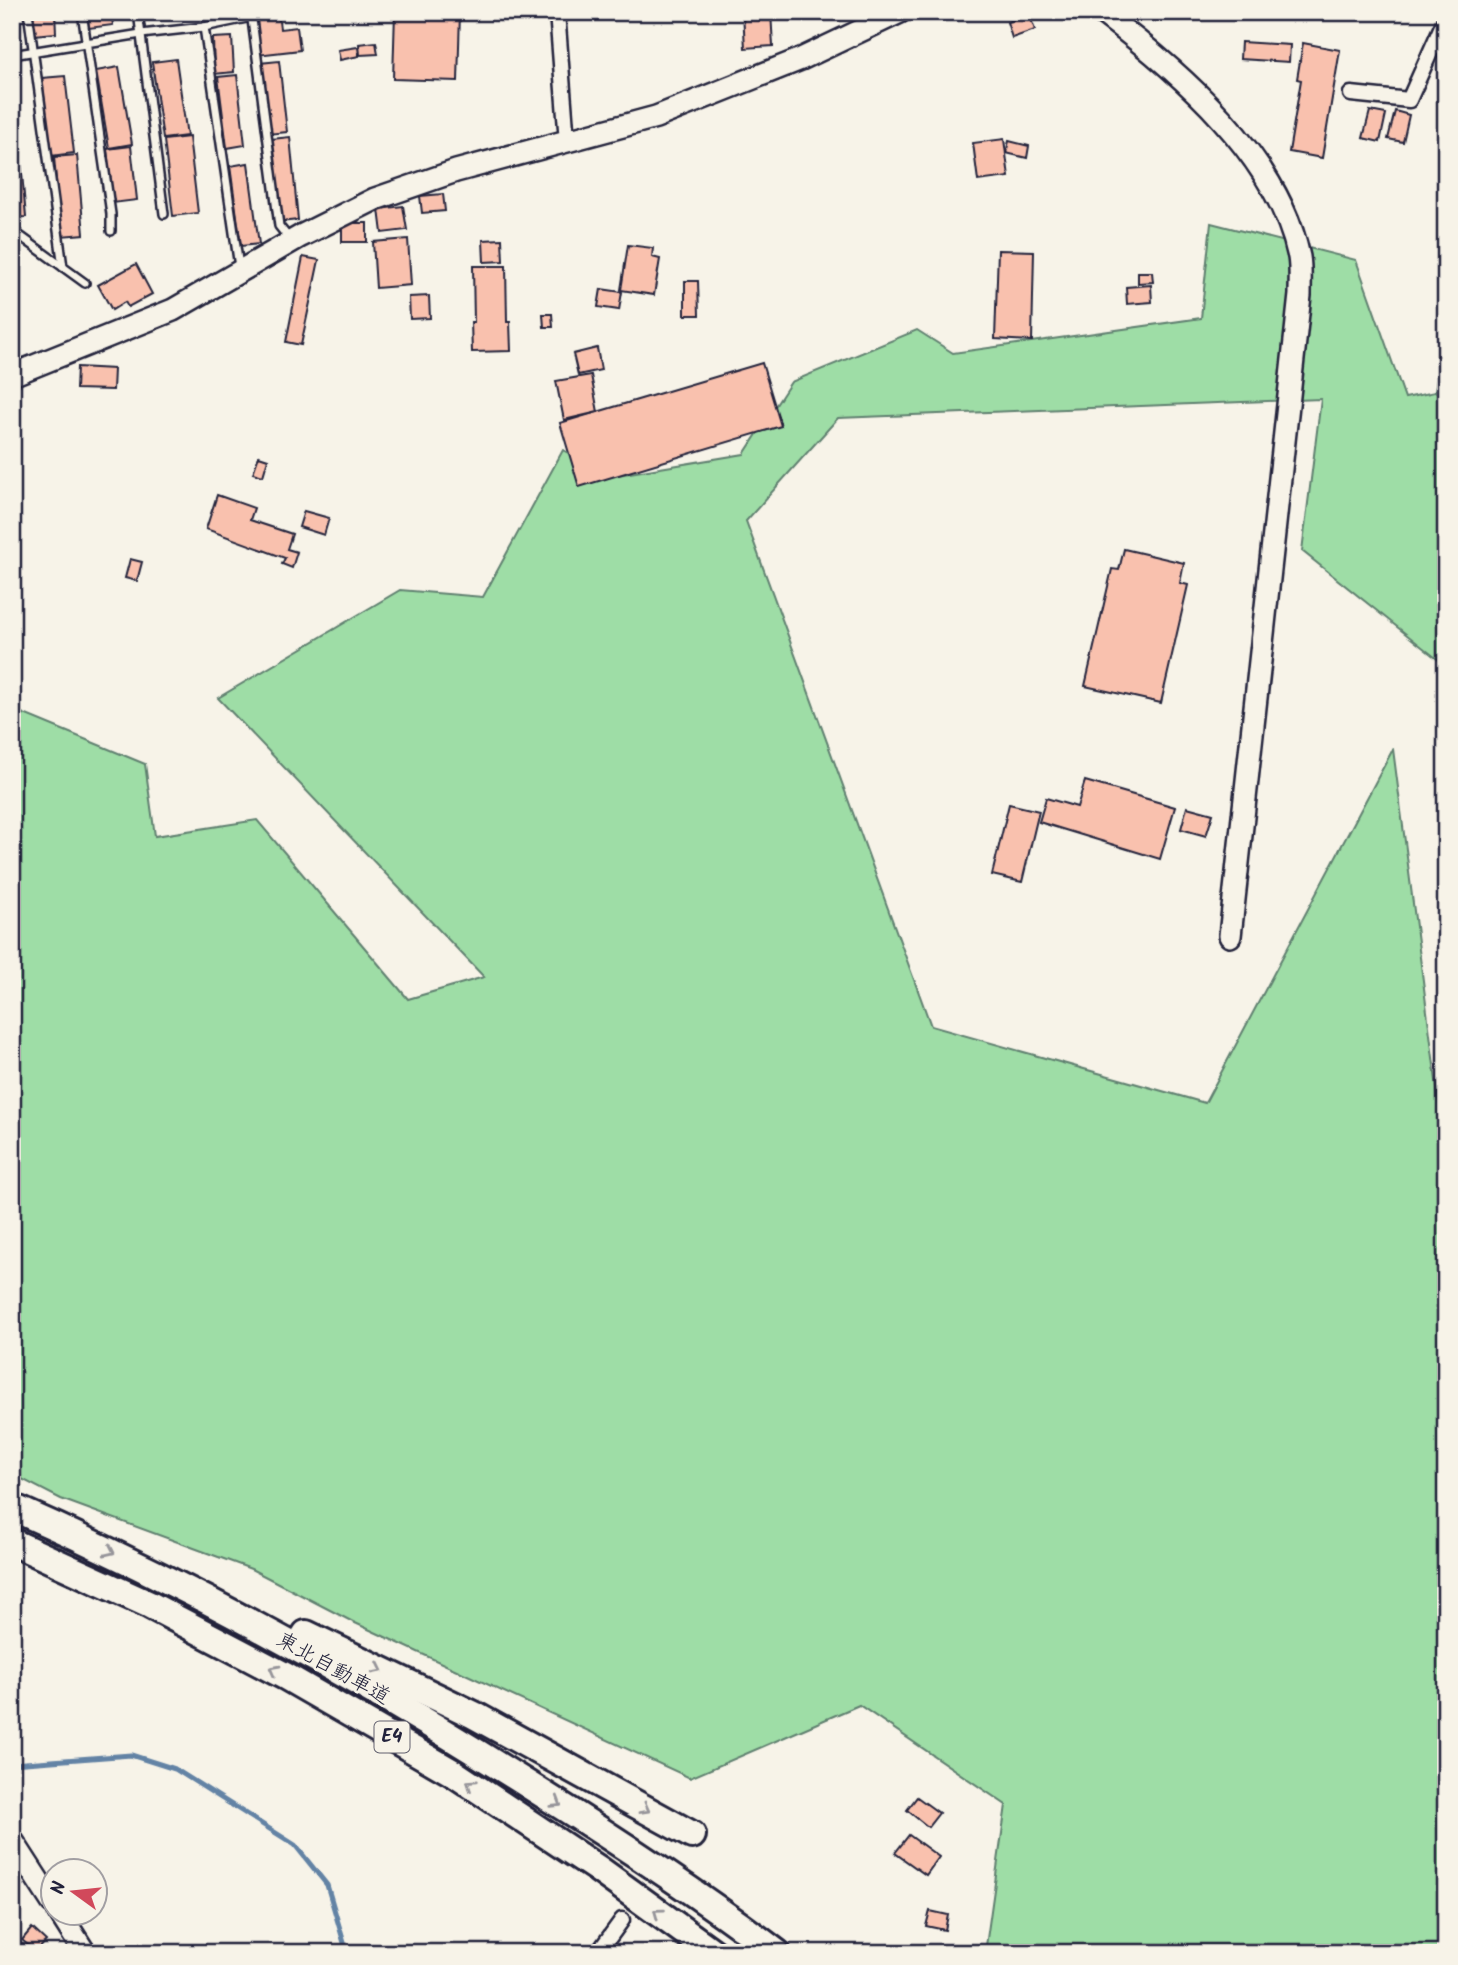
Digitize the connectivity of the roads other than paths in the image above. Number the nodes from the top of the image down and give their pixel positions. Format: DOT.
graph roads {
  1 [pos="27,12"];
  2 [pos="82,12"];
  3 [pos="138,12"];
  4 [pos="557,12"];
  5 [pos="900,12"];
  6 [pos="1101,12"];
  7 [pos="252,15"];
  8 [pos="1446,17"];
  9 [pos="204,27"];
  10 [pos="141,34"];
  11 [pos="86,44"];
  12 [pos="32,51"];
  13 [pos="12,55"];
  14 [pos="1352,94"];
  15 [pos="567,142"];
  16 [pos="164,214"];
  17 [pos="12,230"];
  18 [pos="111,231"];
  19 [pos="287,236"];
  20 [pos="62,267"];
  21 [pos="240,271"];
  22 [pos="85,283"];
  23 [pos="12,375"];
  24 [pos="1230,936"];
  25 [pos="12,1507"];
  26 [pos="12,1542"];
  27 [pos="158,1574"];
  28 [pos="692,1835"];
  29 [pos="12,1840"];
  30 [pos="38,1880"];
  31 [pos="622,1920"];
  32 [pos="67,1926"];
  33 [pos="85,1953"];
  34 [pos="598,1953"];
  35 [pos="713,1953"];
  36 [pos="777,1953"];
  1 -- 12 [label="lane"];
  2 -- 11 [label="lane"];
  3 -- 10 [label="lane"];
  4 -- 15 [label="street"];
  5 -- 15 [label="street"];
  6 -- 24 [label="street"];
  7 -- 9 [label="lane"];
  7 -- 19 [label="lane"];
  8 -- 14 [label="street"];
  9 -- 10 [label="lane"];
  9 -- 21 [label="lane"];
  10 -- 11 [label="lane"];
  10 -- 16 [label="lane"];
  11 -- 12 [label="lane"];
  11 -- 18 [label="lane"];
  12 -- 13 [label="lane"];
  12 -- 20 [label="lane"];
  15 -- 21 [label="street"];
  17 -- 20 [label="lane"];
  20 -- 22 [label="lane"];
  21 -- 23 [label="street"];
  25 -- 27 [label="highway, 東北自動車道 / E4, one-way"];
  35 -- 26 [label="highway, 東北自動車道 / E4, one-way"];
  27 -- 28 [label="highway, one-way"];
  27 -- 36 [label="highway, 東北自動車道 / E4, one-way"];
  29 -- 30 [label="street"];
  31 -- 34 [label="street"];
  32 -- 33 [label="street"];
}
